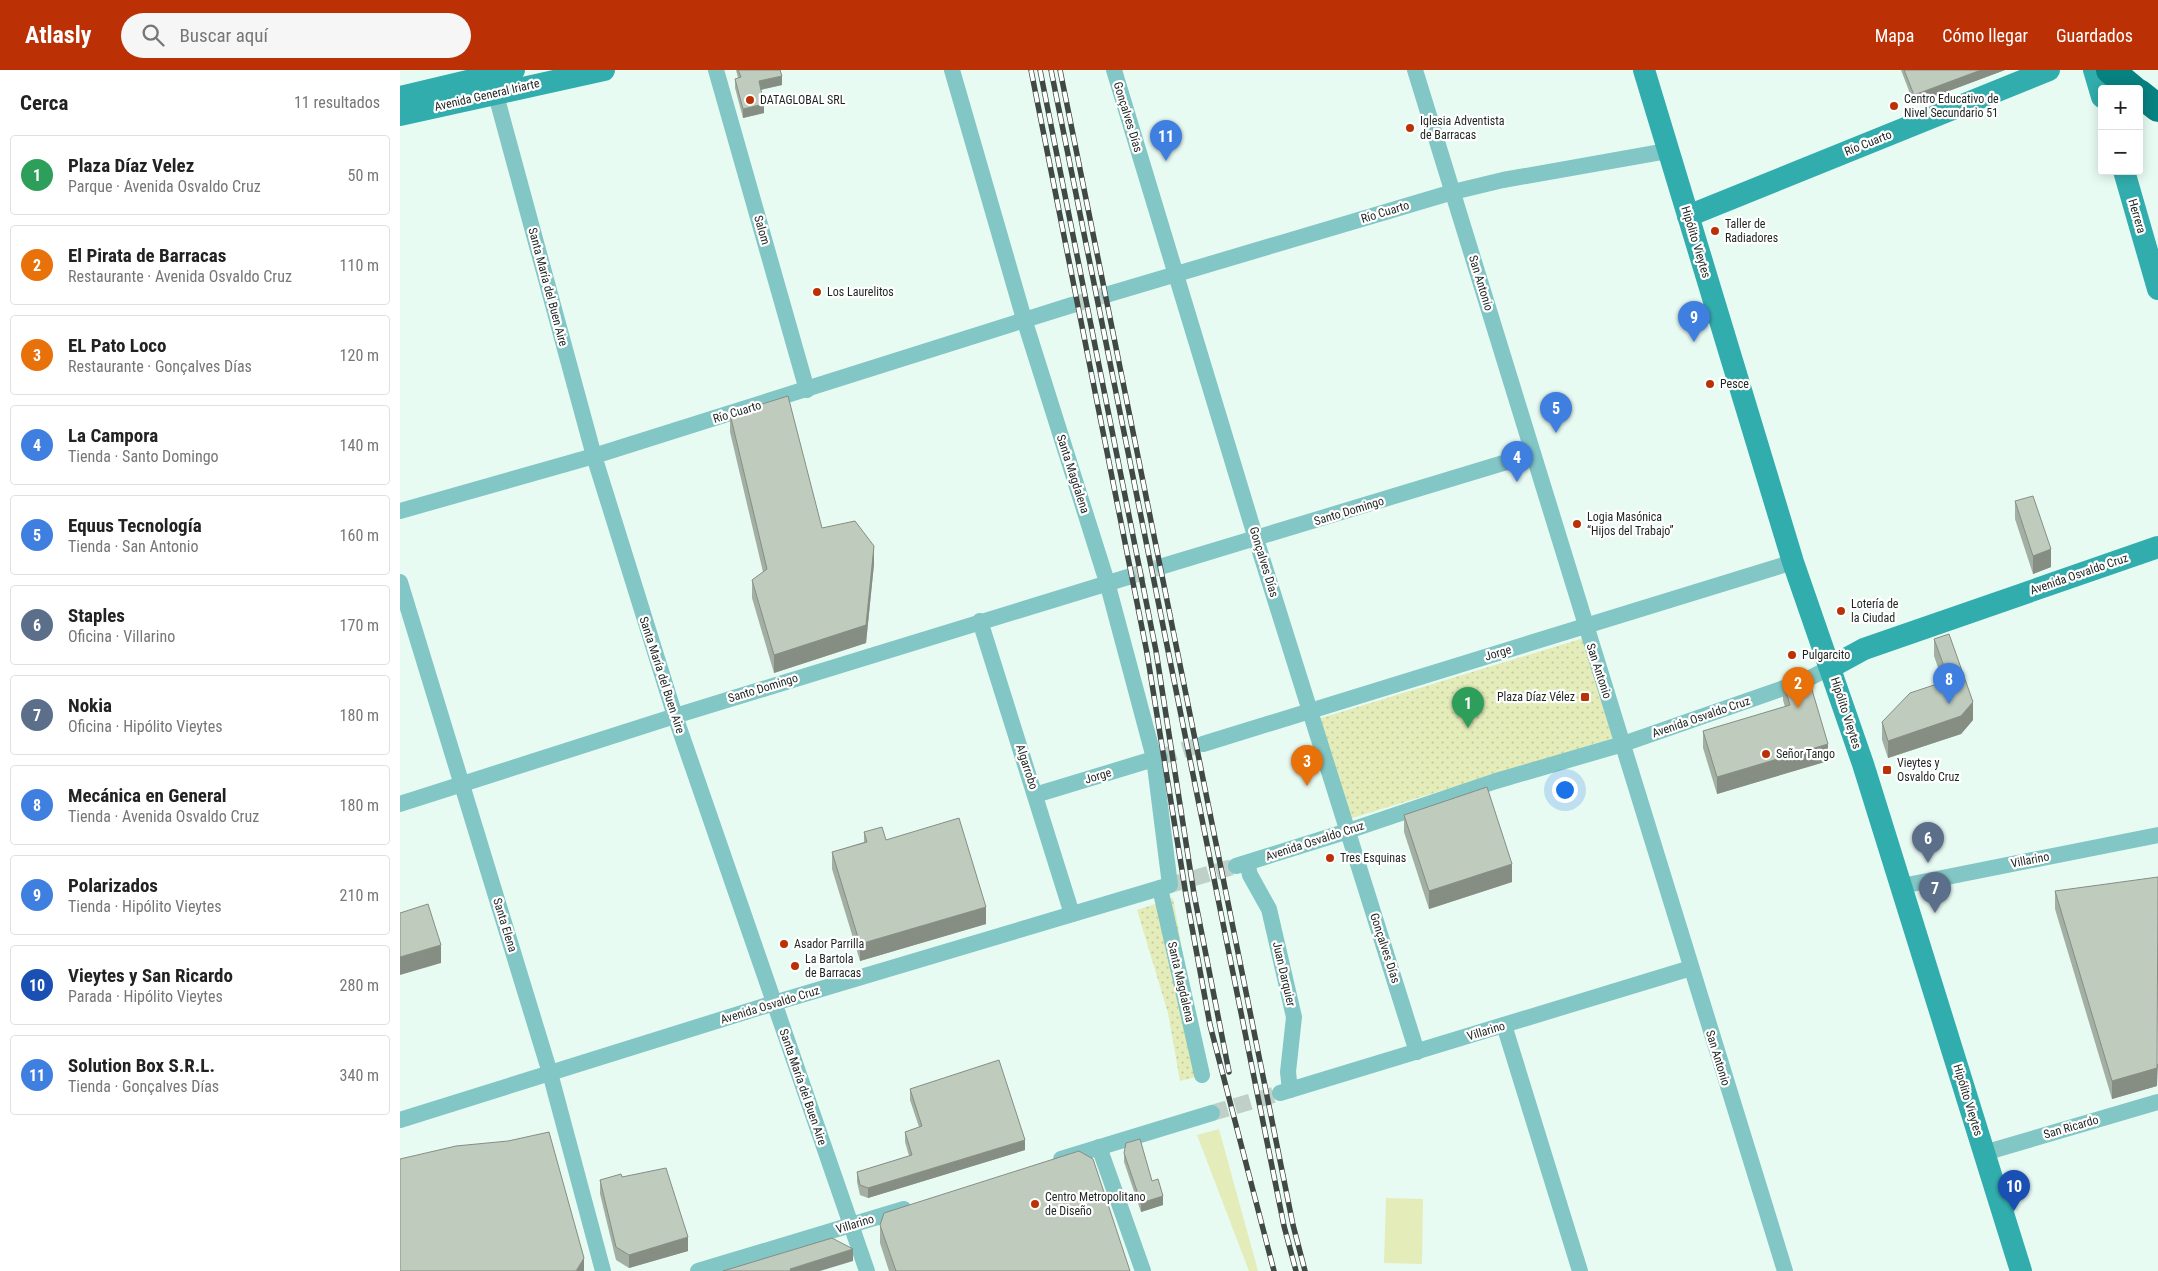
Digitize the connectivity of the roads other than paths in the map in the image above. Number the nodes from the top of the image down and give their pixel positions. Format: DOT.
graph roads {
  1 [pos="514,70"];
  2 [pos="604,70"];
  3 [pos="716,70"];
  4 [pos="952,70"];
  5 [pos="1114,70"];
  6 [pos="1415,70"];
  7 [pos="1644,70"];
  8 [pos="2049,70"];
  9 [pos="2094,70"];
  10 [pos="2110,70"];
  11 [pos="492,79"];
  12 [pos="2098,85"];
  13 [pos="2128,85"];
  14 [pos="2143,96"];
  15 [pos="400,97"];
  16 [pos="2158,108"];
  17 [pos="400,115"];
  18 [pos="1667,150"];
  19 [pos="2125,175"];
  20 [pos="1453,192"];
  21 [pos="1688,216"];
  22 [pos="1176,274"];
  23 [pos="2158,289"];
  24 [pos="1109,294"];
  25 [pos="1072,305"];
  26 [pos="1024,318"];
  27 [pos="807,390"];
  28 [pos="1533,454"];
  29 [pos="594,456"];
  30 [pos="400,511"];
  31 [pos="1256,539"];
  32 [pos="2158,547"];
  33 [pos="2158,559"];
  34 [pos="1793,562"];
  35 [pos="1163,566"];
  36 [pos="1128,577"];
  37 [pos="400,582"];
  38 [pos="1107,582"];
  39 [pos="980,621"];
  40 [pos="1585,627"];
  41 [pos="1833,672"];
  42 [pos="1310,711"];
  43 [pos="674,716"];
  44 [pos="1203,744"];
  45 [pos="1623,744"];
  46 [pos="1157,757"];
  47 [pos="462,783"];
  48 [pos="1035,795"];
  49 [pos="400,804"];
  50 [pos="1348,831"];
  51 [pos="2158,835"];
  52 [pos="1241,864"];
  53 [pos="1165,886"];
  54 [pos="1902,886"];
  55 [pos="1072,914"];
  56 [pos="1691,968"];
  57 [pos="774,1003"];
  58 [pos="1504,1025"];
  59 [pos="1417,1052"];
  60 [pos="550,1073"];
  61 [pos="1202,1075"];
  62 [pos="1285,1092"];
  63 [pos="2158,1102"];
  64 [pos="1212,1112"];
  65 [pos="400,1120"];
  66 [pos="1099,1147"];
  67 [pos="1984,1152"];
  68 [pos="1042,1165"];
  69 [pos="918,1204"];
  70 [pos="851,1225"];
  71 [pos="603,1271"];
  72 [pos="698,1271"];
  73 [pos="867,1271"];
  74 [pos="1143,1271"];
  75 [pos="1580,1271"];
  76 [pos="1785,1271"];
  77 [pos="2021,1271"];
  1 -- 11 [label="main road, Avenida General Iriarte"];
  2 -- 11 [label="main road, Avenida General Iriarte"];
  3 -- 27 [label="street, Salom"];
  4 -- 26 [label="street, Santa Magdalena"];
  5 -- 22 [label="street, Gonçalves Días"];
  6 -- 20 [label="street, San Antonio"];
  7 -- 18 [label="main road, Hipólito Vieytes"];
  8 -- 21 [label="main road, Río Cuarto"];
  9 -- 12 [label="main road"];
  10 -- 13 [label="highway"];
  11 -- 15 [label="main road, Avenida General Iriarte"];
  11 -- 17 [label="main road, Avenida General Iriarte"];
  11 -- 29 [label="street, Santa María del Buen Aire"];
  14 -- 16 [label="highway"];
  18 -- 20 [label="street, Río Cuarto"];
  18 -- 21 [label="main road, Hipólito Vieytes"];
  19 -- 23 [label="main road, Herrera"];
  20 -- 22 [label="street, Río Cuarto"];
  20 -- 28 [label="street, San Antonio"];
  21 -- 34 [label="main road, Hipólito Vieytes"];
  22 -- 24 [label="street, Río Cuarto"];
  22 -- 31 [label="street, Gonçalves Días"];
  25 -- 26 [label="street, Río Cuarto"];
  26 -- 27 [label="street, Río Cuarto"];
  26 -- 38 [label="street, Santa Magdalena"];
  27 -- 29 [label="street, Río Cuarto"];
  28 -- 31 [label="street, Santo Domingo"];
  28 -- 40 [label="street, San Antonio"];
  29 -- 30 [label="street, Río Cuarto"];
  29 -- 43 [label="street, Santa María del Buen Aire"];
  31 -- 35 [label="street, Santo Domingo"];
  31 -- 42 [label="street, Gonçalves Días"];
  32 -- 41 [label="main road, Avenida Osvaldo Cruz"];
  33 -- 41 [label="main road, Avenida Osvaldo Cruz"];
  34 -- 40 [label="street, Jorge"];
  34 -- 41 [label="main road, Hipólito Vieytes"];
  36 -- 38 [label="street, Santo Domingo"];
  37 -- 47 [label="street, Santa Elena"];
  38 -- 39 [label="street, Santo Domingo"];
  38 -- 46 [label="street, Santa Magdalena"];
  39 -- 43 [label="street, Santo Domingo"];
  39 -- 48 [label="street, Algarrobo"];
  40 -- 42 [label="street, Jorge"];
  40 -- 45 [label="street, San Antonio"];
  41 -- 45 [label="street, Avenida Osvaldo Cruz"];
  41 -- 54 [label="main road, Hipólito Vieytes"];
  42 -- 44 [label="street, Jorge"];
  42 -- 50 [label="street, Gonçalves Días"];
  43 -- 47 [label="street, Santo Domingo"];
  43 -- 57 [label="street, Santa María del Buen Aire"];
  45 -- 50 [label="street, Avenida Osvaldo Cruz"];
  45 -- 56 [label="street, San Antonio"];
  46 -- 48 [label="street, Jorge"];
  46 -- 53 [label="street, Santa Magdalena"];
  47 -- 49 [label="street, Santo Domingo"];
  47 -- 60 [label="street, Santa Elena"];
  48 -- 55 [label="street, Algarrobo"];
  50 -- 52 [label="street, Avenida Osvaldo Cruz"];
  50 -- 59 [label="street, Gonçalves Días"];
  51 -- 54 [label="street, Villarino"];
  52 -- 62 [label="street, Juan Darquier"];
  53 -- 55 [label="street, Avenida Osvaldo Cruz"];
  53 -- 61 [label="street, Santa Magdalena"];
  54 -- 67 [label="main road, Hipólito Vieytes"];
  55 -- 57 [label="street, Avenida Osvaldo Cruz"];
  56 -- 58 [label="street, Villarino"];
  56 -- 76 [label="street, San Antonio"];
  57 -- 60 [label="street, Avenida Osvaldo Cruz"];
  57 -- 70 [label="street, Santa María del Buen Aire"];
  58 -- 59 [label="street, Villarino"];
  58 -- 75 [label="street"];
  59 -- 62 [label="street, Villarino"];
  60 -- 65 [label="street, Avenida Osvaldo Cruz"];
  60 -- 71 [label="street, Santa Elena"];
  63 -- 67 [label="street, San Ricardo"];
  64 -- 66 [label="street"];
  66 -- 68 [label="street"];
  66 -- 74 [label="street"];
  67 -- 77 [label="main road, Hipólito Vieytes"];
  69 -- 70 [label="street, Villarino"];
  70 -- 72 [label="street, Villarino"];
  70 -- 73 [label="street, Santa María del Buen Aire"];
}
